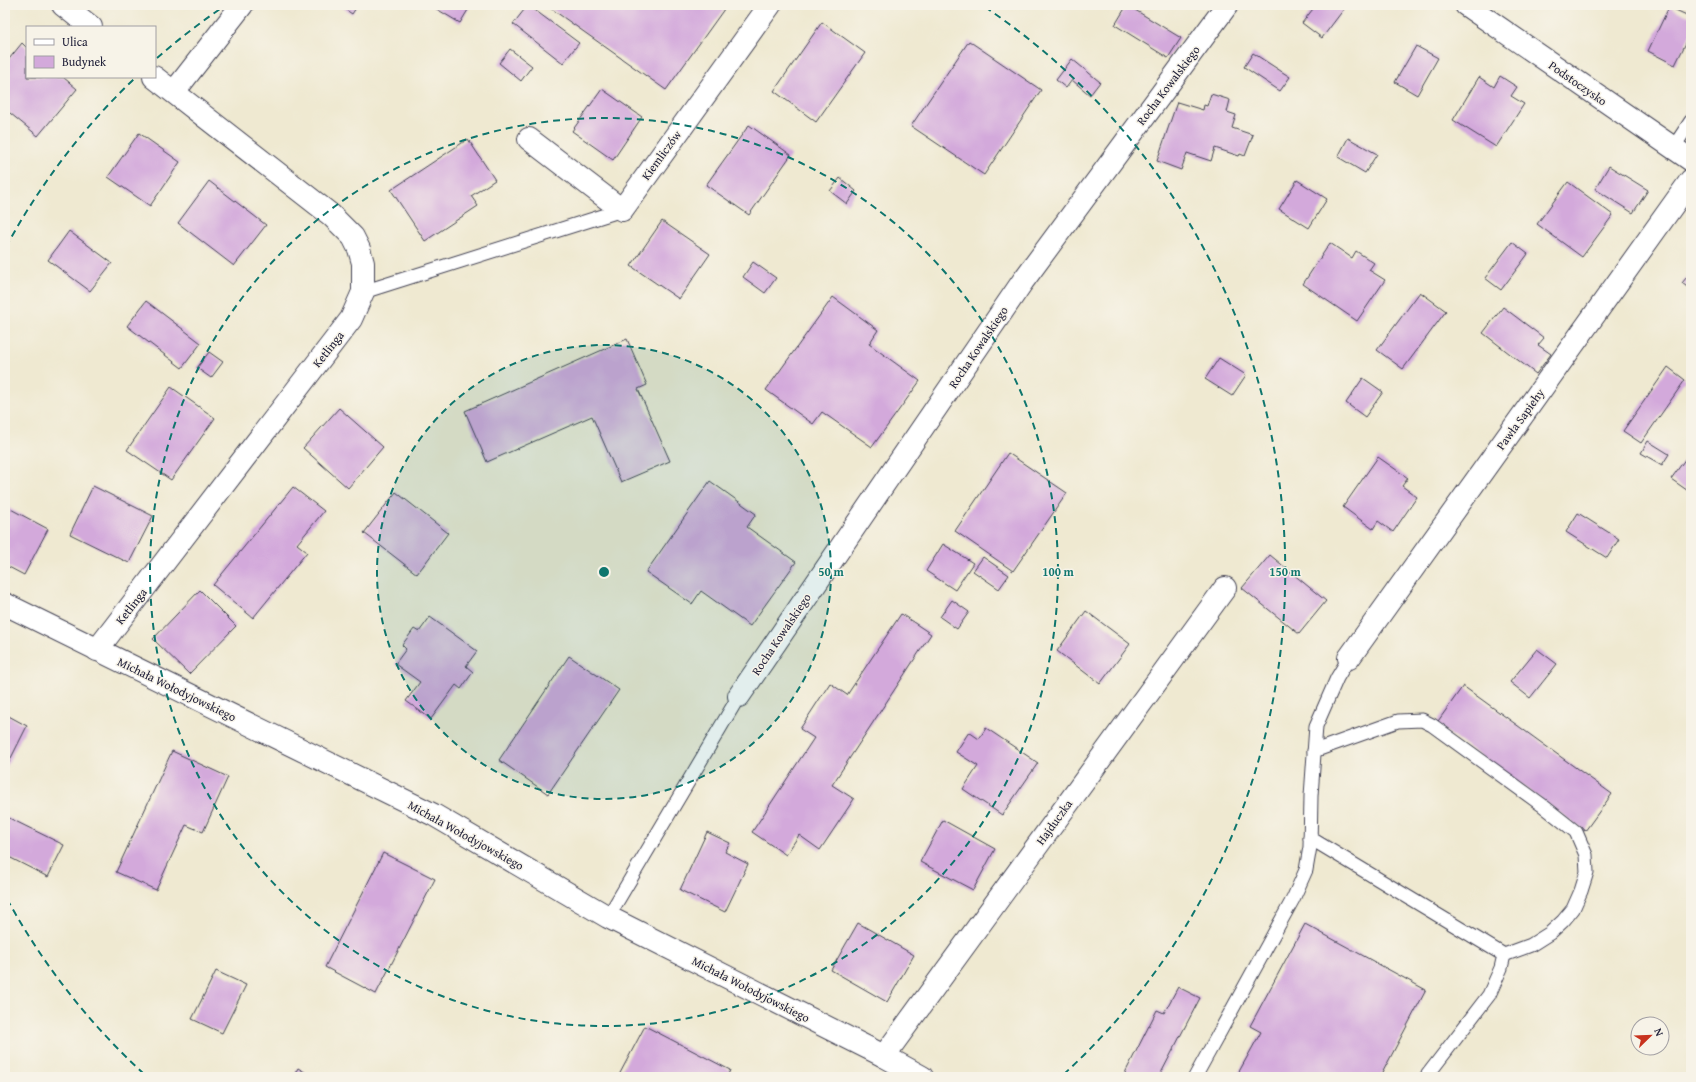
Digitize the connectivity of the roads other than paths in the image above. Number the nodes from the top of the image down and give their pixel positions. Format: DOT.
graph roads {
  1 [pos="62,5"];
  2 [pos="242,5"];
  3 [pos="770,5"];
  4 [pos="1227,5"];
  5 [pos="1466,5"];
  6 [pos="90,26"];
  7 [pos="155,78"];
  8 [pos="174,92"];
  9 [pos="1691,121"];
  10 [pos="529,139"];
  11 [pos="1673,148"];
  12 [pos="1691,160"];
  13 [pos="1691,180"];
  14 [pos="622,210"];
  15 [pos="363,292"];
  16 [pos="1225,588"];
  17 [pos="5,604"];
  18 [pos="97,650"];
  19 [pos="1349,658"];
  20 [pos="739,696"];
  21 [pos="1314,751"];
  22 [pos="1310,838"];
  23 [pos="608,916"];
  24 [pos="1504,955"];
  25 [pos="884,1056"];
  26 [pos="922,1077"];
  27 [pos="1194,1077"];
  28 [pos="1426,1077"];
  1 -- 6 [label="street"];
  2 -- 8 [label="street"];
  3 -- 14 [label="street, Kiemliczów"];
  4 -- 20 [label="street, Rocha Kowalskiego"];
  5 -- 11 [label="street, Podstoczysko"];
  7 -- 8 [label="street, Ketlinga"];
  8 -- 15 [label="street, Ketlinga"];
  9 -- 11 [label="lane"];
  10 -- 14 [label="street"];
  11 -- 12 [label="street, Podstoczysko"];
  13 -- 19 [label="street, Pawła Sapiehy"];
  14 -- 15 [label="lane"];
  15 -- 18 [label="street, Ketlinga"];
  16 -- 25 [label="street, Hajduczka"];
  17 -- 18 [label="street, Michała Wołodyjowskiego"];
  18 -- 23 [label="street, Michała Wołodyjowskiego"];
  19 -- 21 [label="lane"];
  20 -- 23 [label="lane"];
  21 -- 22 [label="lane"];
  21 -- 24 [label="lane"];
  22 -- 24 [label="lane"];
  22 -- 27 [label="lane"];
  23 -- 25 [label="street, Michała Wołodyjowskiego"];
  24 -- 28 [label="lane"];
  25 -- 26 [label="street, Michała Wołodyjowskiego"];
}
